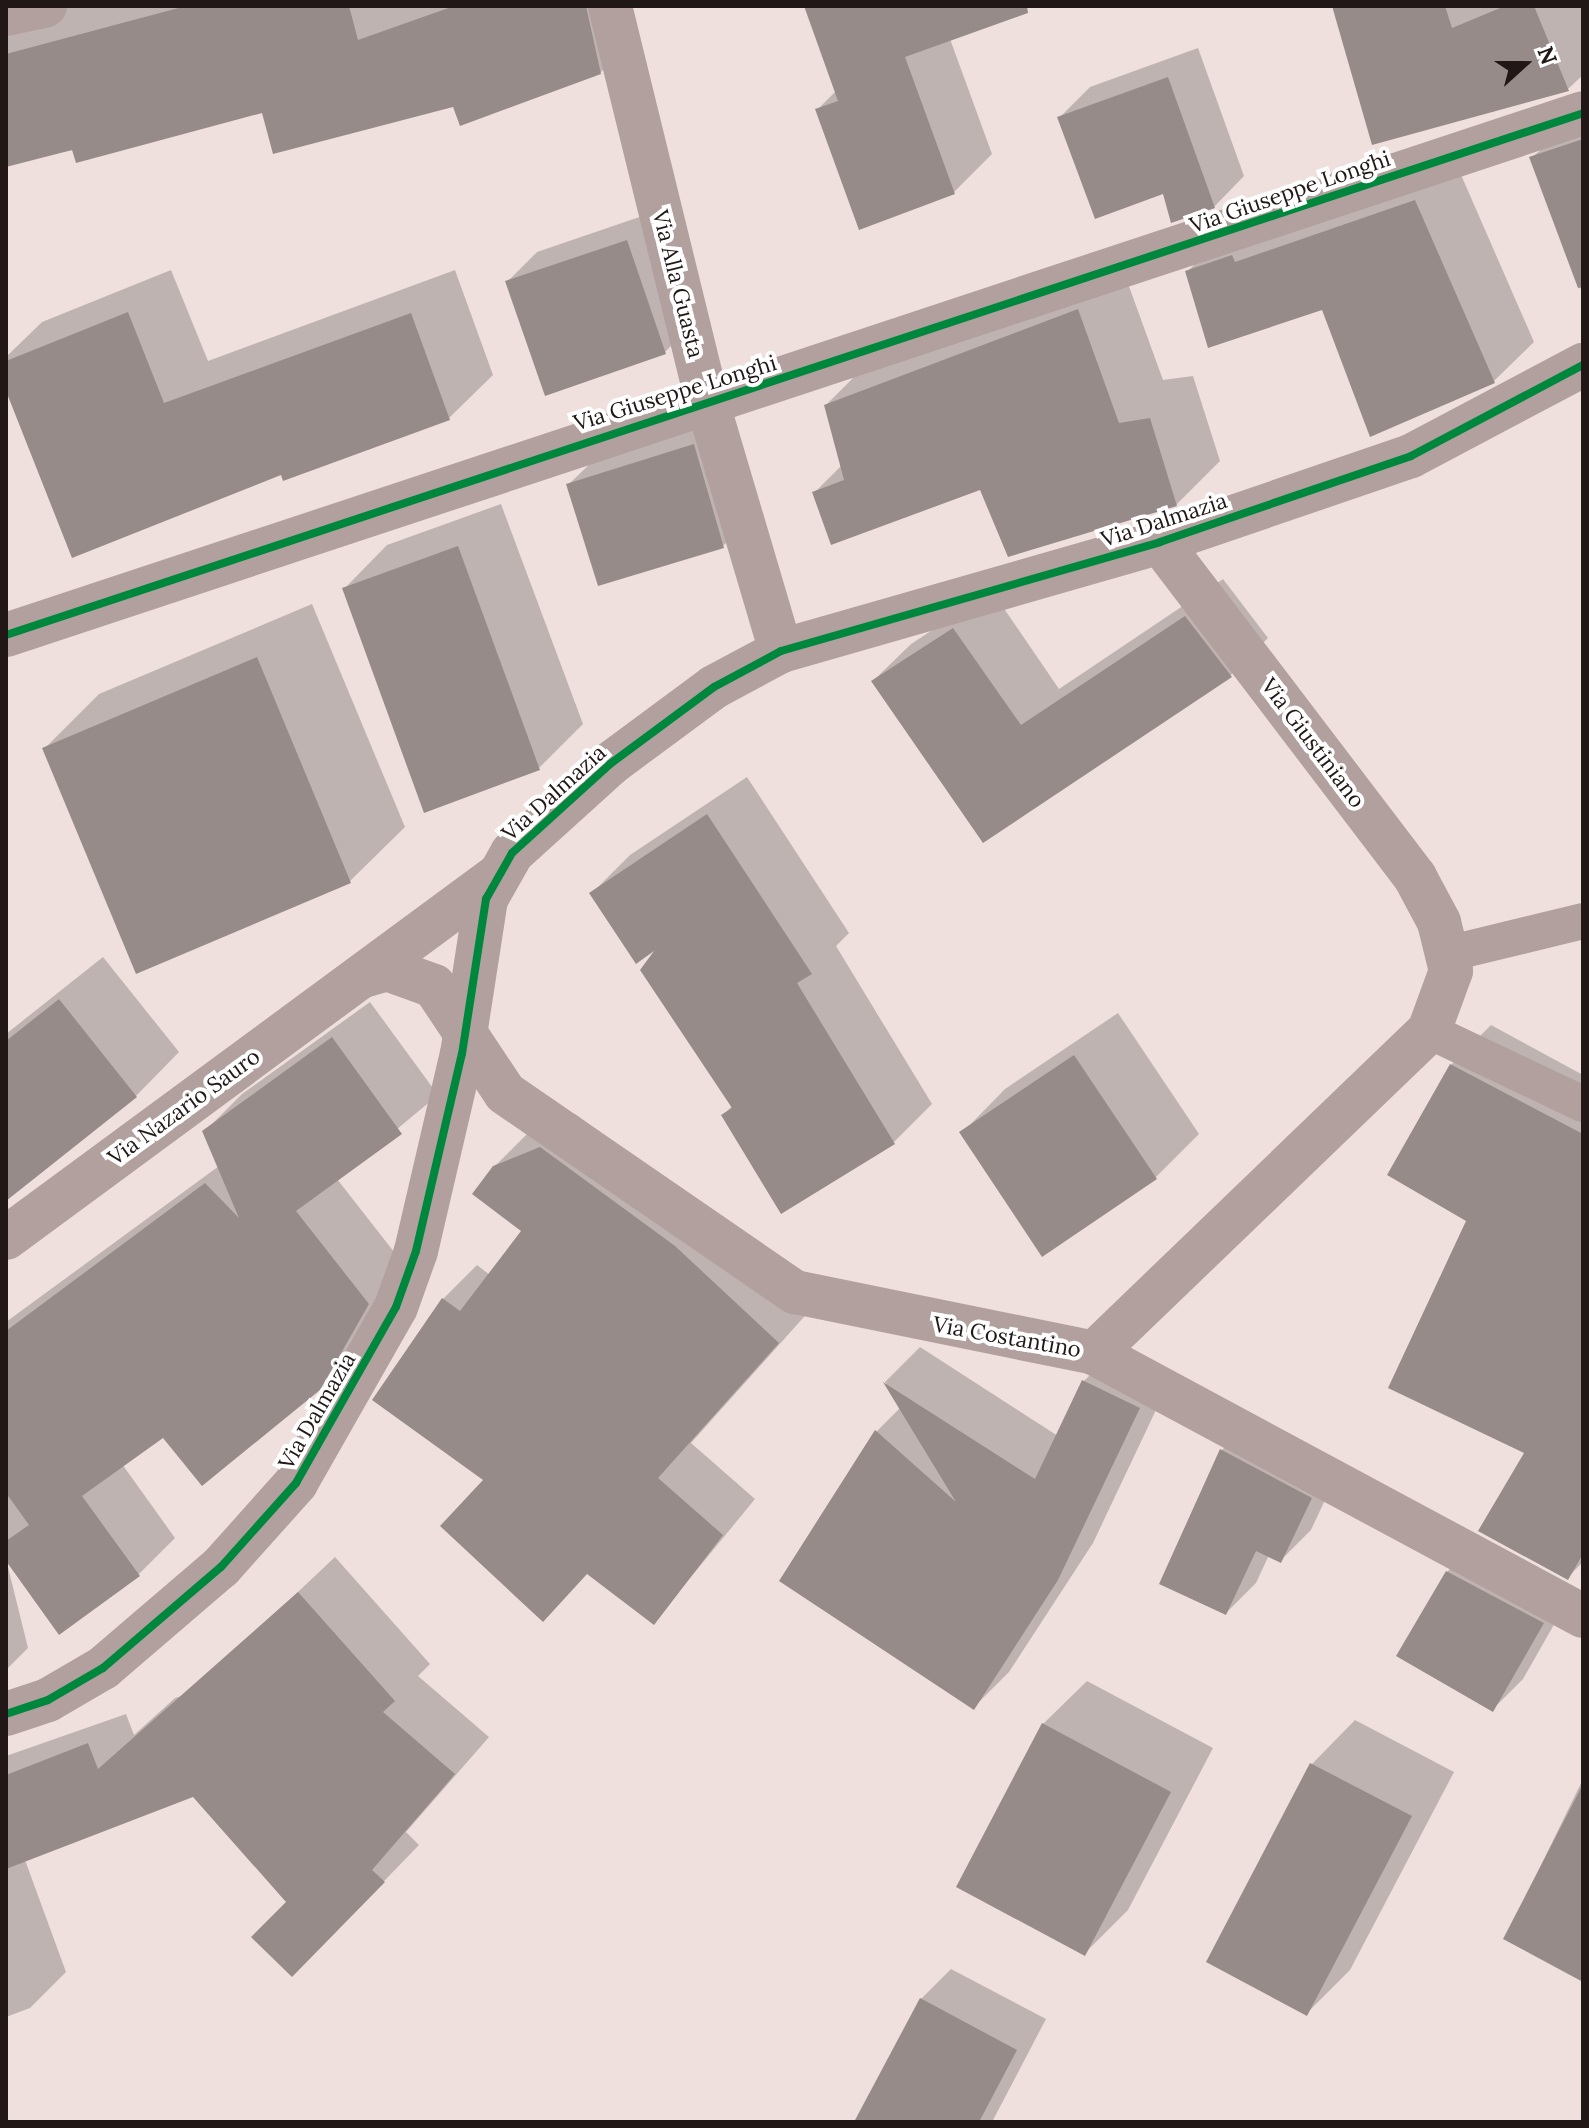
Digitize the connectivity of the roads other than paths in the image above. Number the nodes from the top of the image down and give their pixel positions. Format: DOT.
graph roads {
  1 [pos="45,6"];
  2 [pos="610,6"];
  3 [pos="6,14"];
  4 [pos="1583,113"];
  5 [pos="1583,365"];
  6 [pos="706,398"];
  7 [pos="1160,542"];
  8 [pos="6,635"];
  9 [pos="781,651"];
  10 [pos="496,877"];
  11 [pos="1583,921"];
  12 [pos="1447,954"];
  13 [pos="363,976"];
  14 [pos="465,1031"];
  15 [pos="1429,1031"];
  16 [pos="1583,1104"];
  17 [pos="6,1238"];
  18 [pos="1094,1353"];
  19 [pos="1583,1616"];
  20 [pos="6,1714"];
  1 -- 3 [label="street"];
  2 -- 6 [label="street, Via Alla Guasta"];
  4 -- 6 [label="street, Via Giuseppe Longhi"];
  5 -- 7 [label="street, Via Dalmazia"];
  6 -- 8 [label="street, Via Giuseppe Longhi"];
  6 -- 9 [label="street, Via Alla Guasta"];
  7 -- 9 [label="street, Via Dalmazia"];
  7 -- 12 [label="street, Via Giustiniano"];
  9 -- 10 [label="street, Via Dalmazia"];
  10 -- 13 [label="street, Via Nazario Sauro"];
  10 -- 14 [label="street, Via Dalmazia"];
  11 -- 12 [label="lane"];
  12 -- 15 [label="street, Via Giustiniano"];
  13 -- 14 [label="street, Via Nazario Sauro"];
  13 -- 17 [label="street, Via Nazario Sauro"];
  14 -- 18 [label="street, Via Costantino"];
  14 -- 20 [label="street, Via Dalmazia"];
  15 -- 16 [label="lane"];
  15 -- 18 [label="street, Via Giustiniano"];
  18 -- 19 [label="street, Via Costantino"];
}
